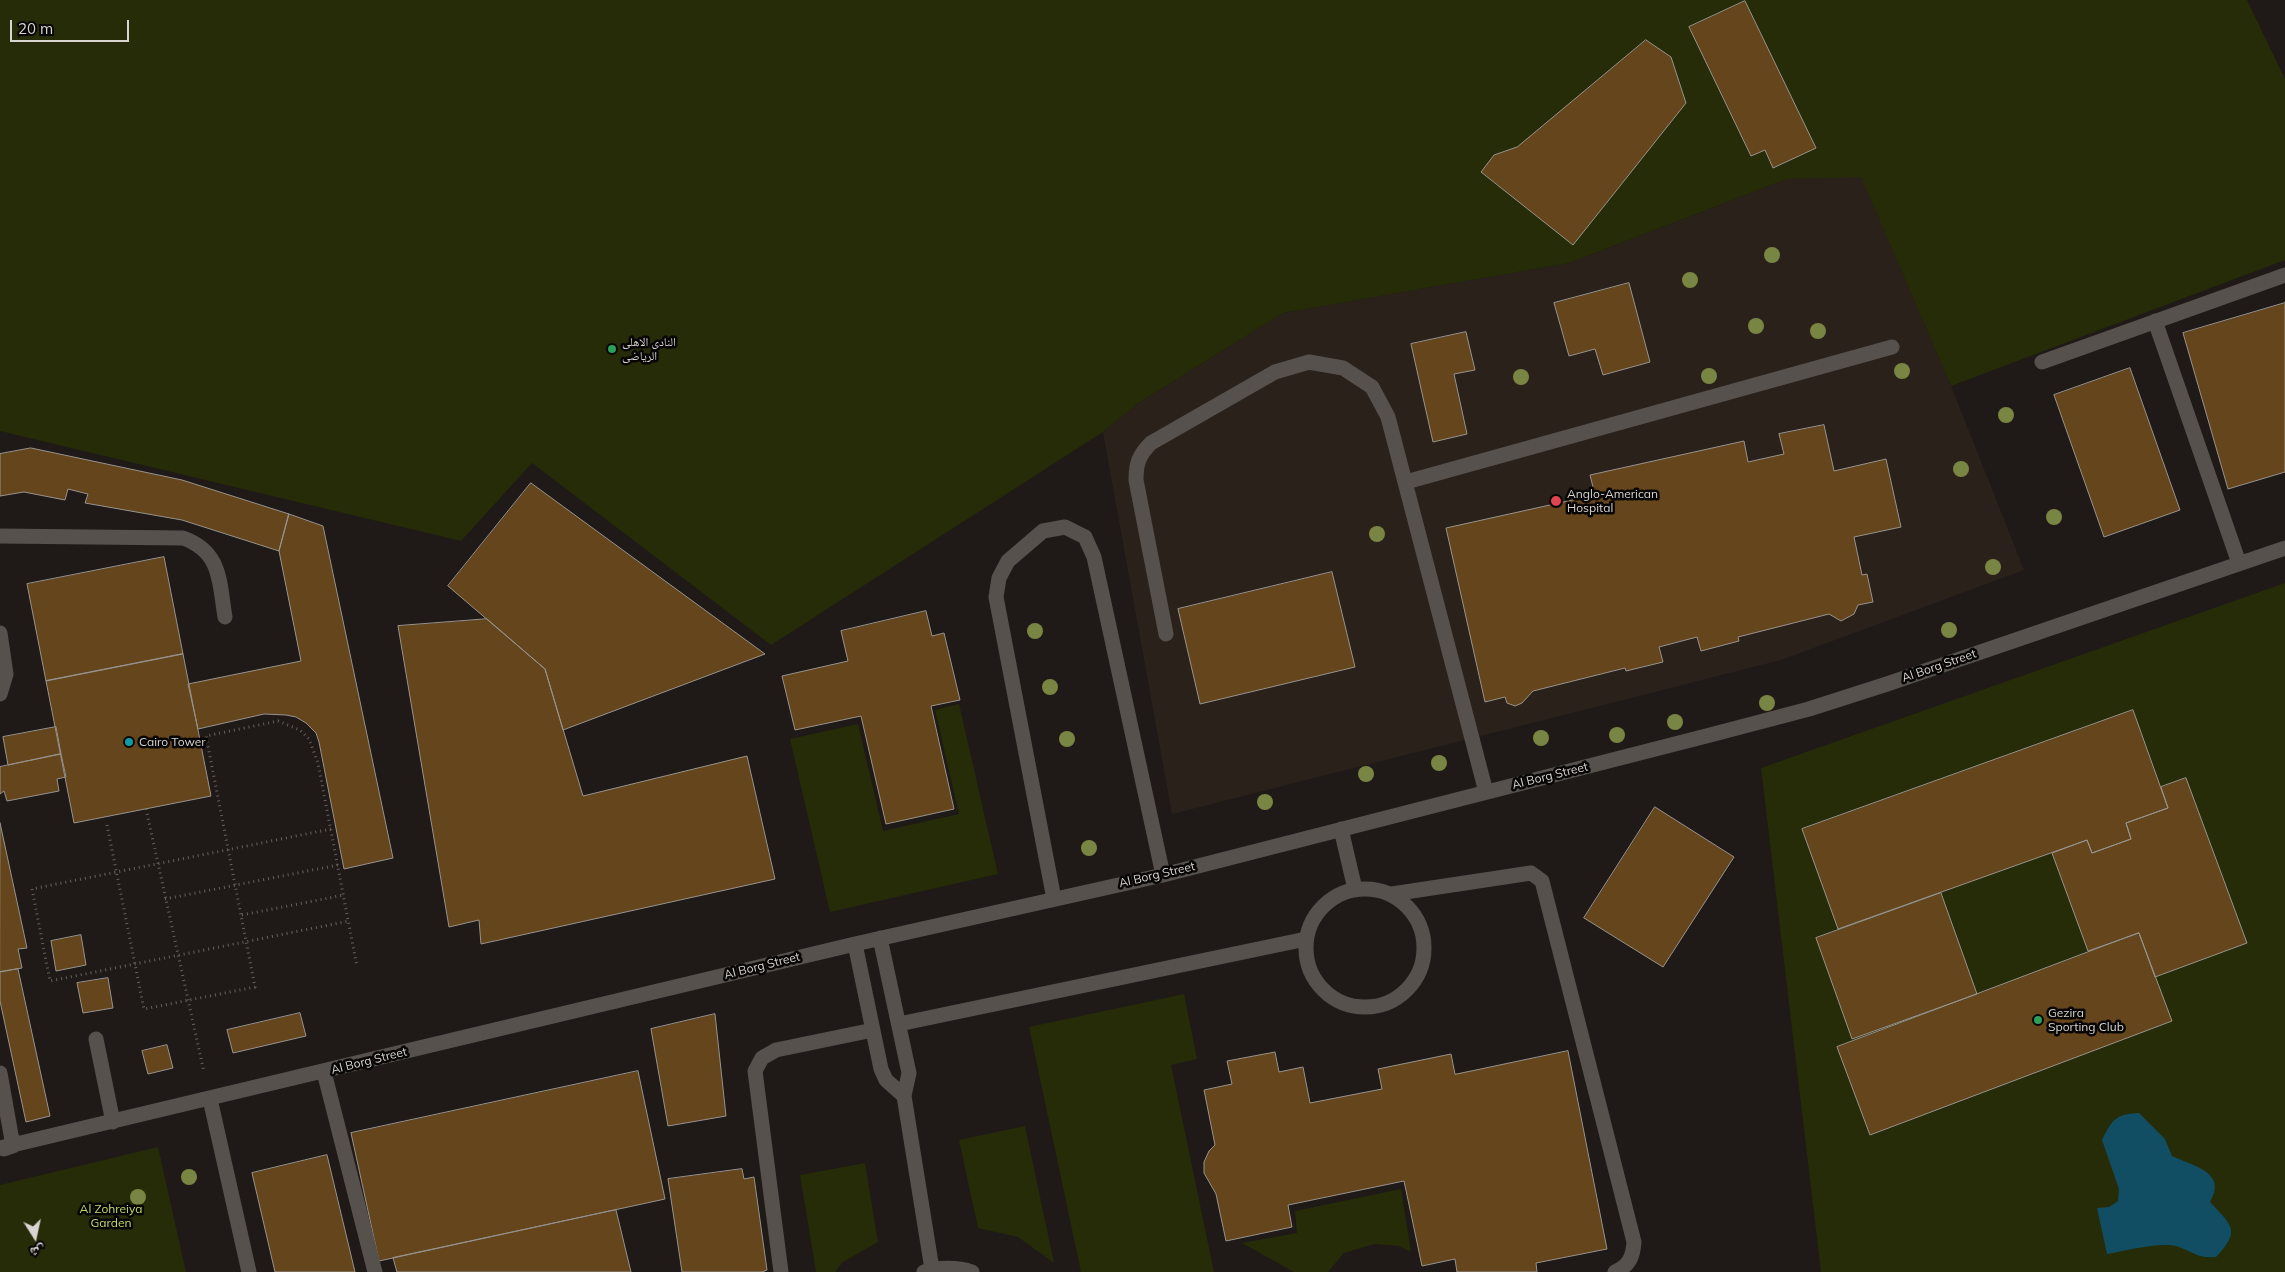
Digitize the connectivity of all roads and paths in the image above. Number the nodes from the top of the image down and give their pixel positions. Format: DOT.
graph roads {
  1 [pos="2285,275"];
  2 [pos="2155,321"];
  3 [pos="1892,347"];
  4 [pos="2042,362"];
  5 [pos="1406,482"];
  6 [pos="0,536"];
  7 [pos="2285,548"];
  8 [pos="2239,563"];
  9 [pos="225,617"];
  10 [pos="0,633"];
  11 [pos="1166,634"];
  12 [pos="0,694"];
  13 [pos="1486,792"];
  14 [pos="146,809"];
  15 [pos="107,825"];
  16 [pos="331,829"];
  17 [pos="1341,829"];
  18 [pos="228,850"];
  19 [pos="158,864"];
  20 [pos="338,865"];
  21 [pos="117,872"];
  22 [pos="1162,875"];
  23 [pos="235,885"];
  24 [pos="1355,889"];
  25 [pos="1392,894"];
  26 [pos="344,895"];
  27 [pos="165,899"];
  28 [pos="1054,899"];
  29 [pos="241,915"];
  30 [pos="349,922"];
  31 [pos="880,938"];
  32 [pos="1306,939"];
  33 [pos="246,942"];
  34 [pos="855,944"];
  35 [pos="178,956"];
  36 [pos="135,964"];
  37 [pos="357,967"];
  38 [pos="188,1000"];
  39 [pos="899,1024"];
  40 [pos="873,1030"];
  41 [pos="96,1039"];
  42 [pos="324,1072"];
  43 [pos="0,1073"];
  44 [pos="904,1096"];
  45 [pos="210,1099"];
  46 [pos="113,1122"];
  47 [pos="4,1148"];
  48 [pos="928,1271"];
  49 [pos="249,1272"];
  50 [pos="375,1272"];
  51 [pos="780,1272"];
  52 [pos="972,1272"];
  53 [pos="1615,1272"];
  1 -- 2 [label="street"];
  2 -- 4 [label="street"];
  2 -- 8 [label="street"];
  3 -- 5 [label="street"];
  5 -- 11 [label="street"];
  5 -- 13 [label="street"];
  6 -- 9 [label="street"];
  7 -- 8 [label="street, Al Borg Street"];
  8 -- 13 [label="street, Al Borg Street"];
  10 -- 12 [label="street"];
  13 -- 17 [label="street, Al Borg Street"];
  14 -- 19 [label="path"];
  15 -- 21 [label="path"];
  16 -- 18 [label="path"];
  16 -- 18 [label="path"];
  16 -- 20 [label="path"];
  17 -- 22 [label="street, Al Borg Street"];
  17 -- 24 [label="street"];
  18 -- 19 [label="path"];
  18 -- 23 [label="path"];
  19 -- 21 [label="path"];
  19 -- 27 [label="path"];
  20 -- 23 [label="path"];
  20 -- 26 [label="path"];
  21 -- 36 [label="path"];
  21 -- 36 [label="path"];
  22 -- 28 [label="street, Al Borg Street"];
  22 -- 28 [label="street"];
  23 -- 27 [label="path"];
  23 -- 29 [label="path"];
  24 -- 25 [label="street"];
  24 -- 32 [label="street"];
  25 -- 32 [label="street"];
  25 -- 53 [label="street"];
  26 -- 29 [label="path"];
  26 -- 30 [label="path"];
  27 -- 35 [label="path"];
  28 -- 31 [label="street, Al Borg Street"];
  29 -- 33 [label="path"];
  30 -- 33 [label="path"];
  30 -- 37 [label="path"];
  31 -- 34 [label="street, Al Borg Street"];
  31 -- 39 [label="street"];
  32 -- 39 [label="street"];
  33 -- 35 [label="path"];
  33 -- 38 [label="path"];
  34 -- 40 [label="street"];
  34 -- 42 [label="street, Al Borg Street"];
  35 -- 36 [label="path"];
  35 -- 38 [label="path"];
  36 -- 38 [label="path"];
  38 -- 45 [label="path"];
  39 -- 44 [label="street"];
  40 -- 44 [label="street"];
  40 -- 51 [label="street"];
  41 -- 46 [label="street"];
  42 -- 45 [label="street, Al Borg Street"];
  42 -- 50 [label="street"];
  43 -- 47 [label="street"];
  44 -- 48 [label="street"];
  45 -- 46 [label="street, Al Borg Street"];
  45 -- 49 [label="street"];
  46 -- 47 [label="street, Al Borg Street"];
  48 -- 52 [label="street"];
}
